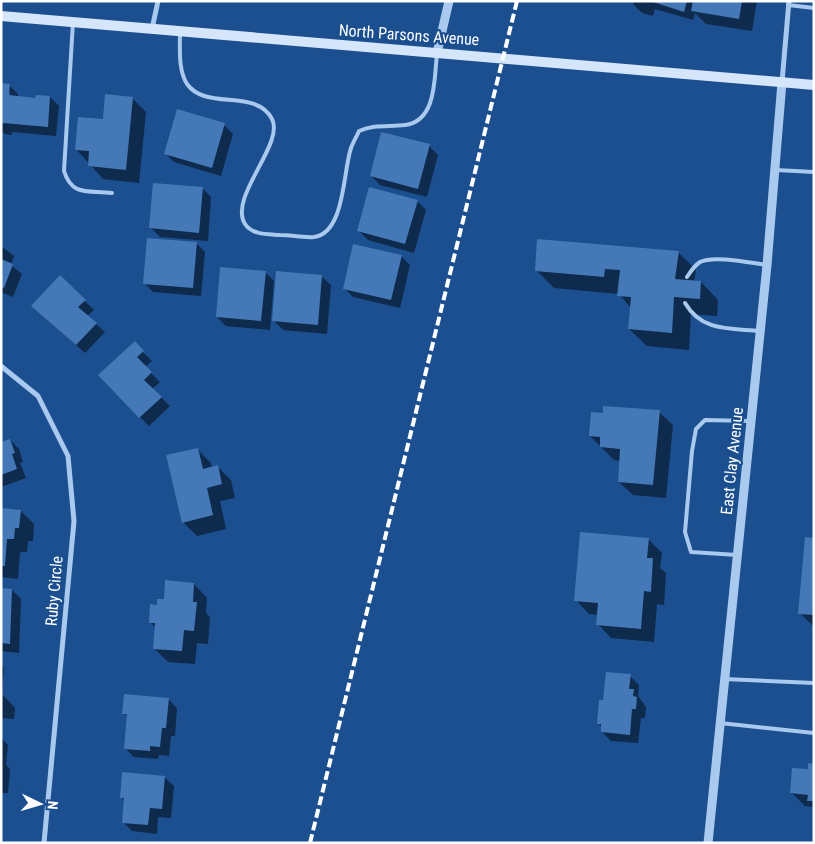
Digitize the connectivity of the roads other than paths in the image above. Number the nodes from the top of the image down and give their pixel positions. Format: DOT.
graph roads {
  1 [pos="158,1"];
  2 [pos="449,1"];
  3 [pos="789,3"];
  4 [pos="814,8"];
  5 [pos="1,16"];
  6 [pos="73,22"];
  7 [pos="152,29"];
  8 [pos="180,32"];
  9 [pos="437,53"];
  10 [pos="782,82"];
  11 [pos="814,85"];
  12 [pos="773,170"];
  13 [pos="814,172"];
  14 [pos="112,193"];
  15 [pos="767,264"];
  16 [pos="687,277"];
  17 [pos="685,303"];
  18 [pos="760,331"];
  19 [pos="1,366"];
  20 [pos="751,421"];
  21 [pos="737,555"];
  22 [pos="724,679"];
  23 [pos="814,683"];
  24 [pos="720,723"];
  25 [pos="814,734"];
  26 [pos="44,843"];
  27 [pos="708,843"];
  1 -- 7 [label="street"];
  2 -- 9 [label="street"];
  3 -- 4 [label="lane"];
  3 -- 10 [label="street"];
  5 -- 6 [label="main road, North Parsons Avenue"];
  6 -- 7 [label="main road, North Parsons Avenue"];
  6 -- 14 [label="lane"];
  7 -- 8 [label="main road, North Parsons Avenue"];
  8 -- 9 [label="main road, North Parsons Avenue"];
  8 -- 9 [label="lane"];
  9 -- 10 [label="main road, North Parsons Avenue"];
  10 -- 11 [label="main road, North Parsons Avenue"];
  10 -- 12 [label="street, East Clay Avenue"];
  12 -- 13 [label="lane"];
  12 -- 15 [label="street, East Clay Avenue"];
  15 -- 16 [label="lane"];
  15 -- 18 [label="street, East Clay Avenue"];
  17 -- 18 [label="lane"];
  18 -- 20 [label="street, East Clay Avenue"];
  19 -- 26 [label="street, Ruby Circle"];
  20 -- 21 [label="street, East Clay Avenue"];
  20 -- 21 [label="lane"];
  21 -- 22 [label="street, East Clay Avenue"];
  22 -- 23 [label="lane"];
  22 -- 24 [label="street, East Clay Avenue"];
  24 -- 25 [label="lane"];
  24 -- 27 [label="street, East Clay Avenue"];
}
